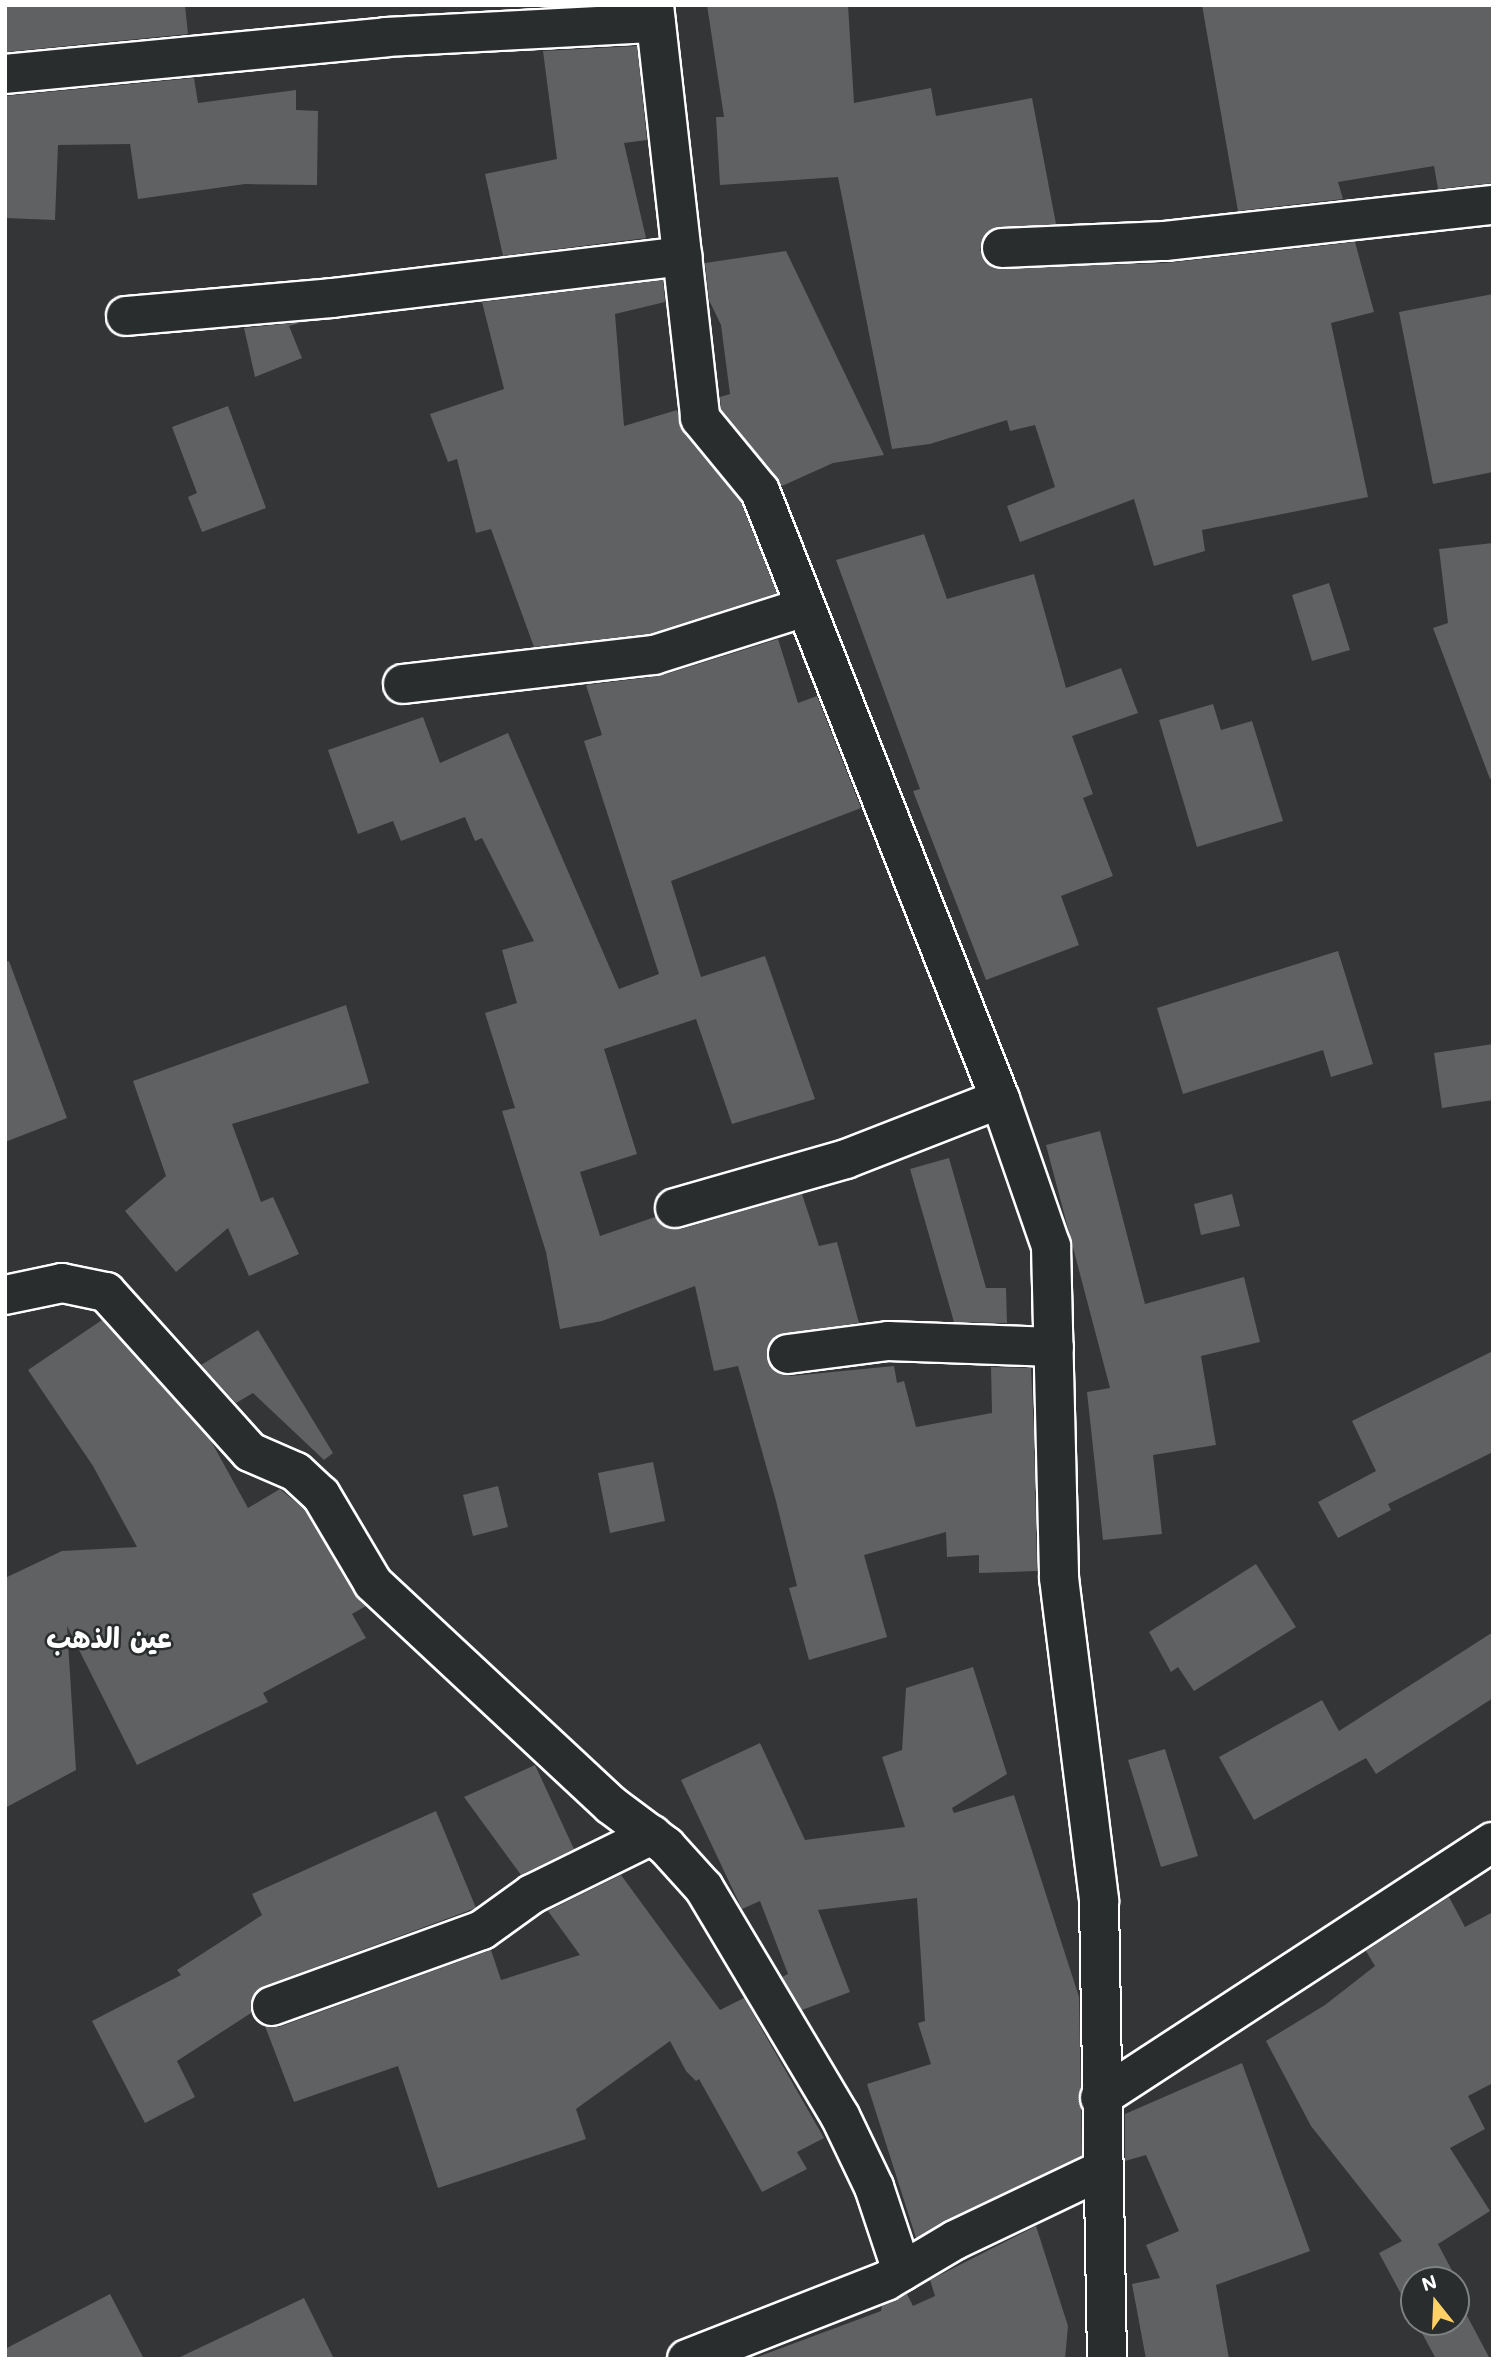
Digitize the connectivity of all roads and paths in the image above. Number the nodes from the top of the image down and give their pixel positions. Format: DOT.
graph roads {
  1 [pos="655,14"];
  2 [pos="5,74"];
  3 [pos="1493,205"];
  4 [pos="1002,248"];
  5 [pos="682,256"];
  6 [pos="126,316"];
  7 [pos="805,607"];
  8 [pos="403,684"];
  9 [pos="1000,1100"];
  10 [pos="675,1208"];
  11 [pos="5,1295"];
  12 [pos="1054,1347"];
  13 [pos="788,1354"];
  14 [pos="652,1835"];
  15 [pos="1493,1842"];
  16 [pos="272,2006"];
  17 [pos="1100,2098"];
  18 [pos="1102,2170"];
  19 [pos="902,2271"];
  20 [pos="687,2359"];
  21 [pos="1107,2359"];
  1 -- 2 [label="street"];
  1 -- 5 [label="street"];
  3 -- 4 [label="street"];
  5 -- 6 [label="street"];
  5 -- 7 [label="street"];
  7 -- 8 [label="street"];
  7 -- 9 [label="street"];
  9 -- 10 [label="street"];
  9 -- 12 [label="street"];
  11 -- 14 [label="street"];
  12 -- 13 [label="street"];
  12 -- 17 [label="street"];
  14 -- 16 [label="street"];
  14 -- 19 [label="street"];
  15 -- 17 [label="street"];
  17 -- 18 [label="street"];
  18 -- 19 [label="street"];
  18 -- 21 [label="street"];
  19 -- 20 [label="street"];
}
